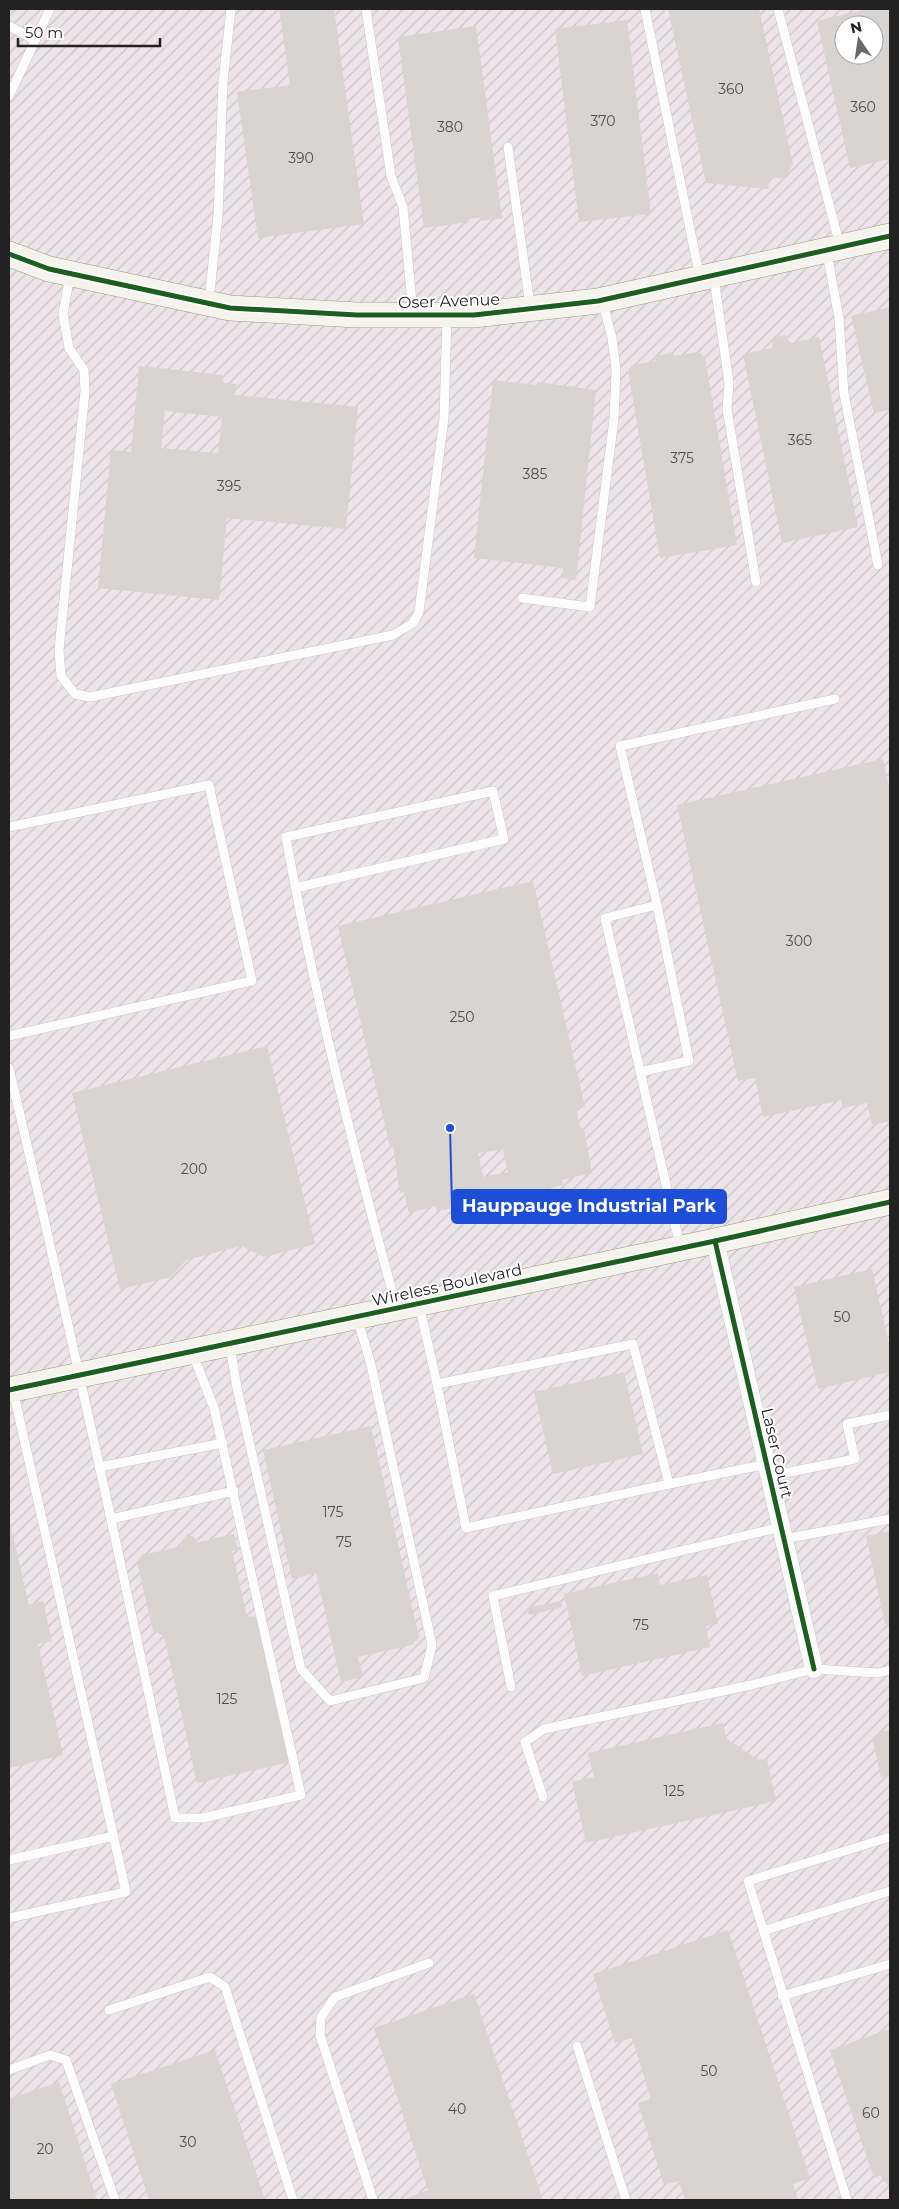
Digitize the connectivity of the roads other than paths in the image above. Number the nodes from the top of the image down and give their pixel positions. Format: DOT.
graph roads {
  1 [pos="50,9"];
  2 [pos="231,9"];
  3 [pos="366,9"];
  4 [pos="645,9"];
  5 [pos="778,9"];
  6 [pos="9,26"];
  7 [pos="35,40"];
  8 [pos="9,96"];
  9 [pos="508,147"];
  10 [pos="890,236"];
  11 [pos="834,248"];
  12 [pos="9,254"];
  13 [pos="70,274"];
  14 [pos="707,277"];
  15 [pos="602,300"];
  16 [pos="208,303"];
  17 [pos="531,309"];
  18 [pos="447,315"];
  19 [pos="413,316"];
  20 [pos="878,564"];
  21 [pos="756,582"];
  22 [pos="522,598"];
  23 [pos="835,699"];
  24 [pos="9,827"];
  25 [pos="295,888"];
  26 [pos="657,905"];
  27 [pos="9,1036"];
  28 [pos="9,1068"];
  29 [pos="640,1072"];
  30 [pos="890,1202"];
  31 [pos="715,1241"];
  32 [pos="681,1248"];
  33 [pos="408,1306"];
  34 [pos="357,1317"];
  35 [pos="230,1344"];
  36 [pos="192,1352"];
  37 [pos="78,1376"];
  38 [pos="437,1384"];
  39 [pos="11,1390"];
  40 [pos="890,1415"];
  41 [pos="223,1443"];
  42 [pos="99,1467"];
  43 [pos="768,1470"];
  44 [pos="669,1484"];
  45 [pos="234,1492"];
  46 [pos="111,1519"];
  47 [pos="890,1519"];
  48 [pos="783,1533"];
  49 [pos="814,1670"];
  50 [pos="890,1670"];
  51 [pos="511,1687"];
  52 [pos="543,1797"];
  53 [pos="114,1836"];
  54 [pos="890,1837"];
  55 [pos="9,1860"];
  56 [pos="890,1891"];
  57 [pos="9,1918"];
  58 [pos="763,1932"];
  59 [pos="429,1963"];
  60 [pos="890,1964"];
  61 [pos="782,1996"];
  62 [pos="109,2010"];
  63 [pos="577,2046"];
  64 [pos="9,2070"];
  65 [pos="115,2200"];
  66 [pos="293,2200"];
  67 [pos="373,2200"];
  68 [pos="626,2200"];
  69 [pos="847,2200"];
  1 -- 7 [label="lane"];
  2 -- 16 [label="lane"];
  3 -- 19 [label="lane"];
  4 -- 14 [label="lane"];
  5 -- 11 [label="lane"];
  6 -- 7 [label="lane"];
  7 -- 8 [label="lane"];
  9 -- 17 [label="lane"];
  10 -- 11 [label="street, Oser Avenue"];
  11 -- 14 [label="street, Oser Avenue"];
  11 -- 20 [label="lane"];
  12 -- 13 [label="street, Oser Avenue"];
  13 -- 16 [label="street, Oser Avenue"];
  13 -- 18 [label="lane"];
  14 -- 15 [label="street, Oser Avenue"];
  14 -- 21 [label="lane"];
  15 -- 17 [label="street, Oser Avenue"];
  15 -- 22 [label="lane"];
  16 -- 19 [label="street, Oser Avenue"];
  17 -- 18 [label="street, Oser Avenue"];
  18 -- 19 [label="street, Oser Avenue"];
  23 -- 26 [label="lane"];
  24 -- 27 [label="lane"];
  25 -- 25 [label="lane"];
  25 -- 33 [label="lane"];
  26 -- 29 [label="lane"];
  26 -- 29 [label="lane"];
  28 -- 37 [label="lane"];
  29 -- 32 [label="lane"];
  30 -- 31 [label="street, Wireless Boulevard"];
  31 -- 32 [label="street, Wireless Boulevard"];
  31 -- 43 [label="street, Laser Court"];
  32 -- 33 [label="street, Wireless Boulevard"];
  33 -- 34 [label="street, Wireless Boulevard"];
  33 -- 38 [label="lane"];
  34 -- 35 [label="street, Wireless Boulevard"];
  34 -- 35 [label="lane"];
  35 -- 36 [label="street, Wireless Boulevard"];
  36 -- 37 [label="street, Wireless Boulevard"];
  36 -- 41 [label="lane"];
  37 -- 39 [label="street, Wireless Boulevard"];
  37 -- 42 [label="lane"];
  38 -- 44 [label="lane"];
  38 -- 44 [label="lane"];
  39 -- 53 [label="lane"];
  40 -- 43 [label="lane"];
  41 -- 42 [label="lane"];
  41 -- 45 [label="lane"];
  42 -- 46 [label="lane"];
  43 -- 44 [label="lane"];
  43 -- 48 [label="street, Laser Court"];
  45 -- 46 [label="lane"];
  45 -- 46 [label="lane"];
  47 -- 48 [label="lane"];
  48 -- 49 [label="street, Laser Court"];
  48 -- 51 [label="lane"];
  49 -- 50 [label="lane"];
  49 -- 52 [label="lane"];
  53 -- 55 [label="lane"];
  53 -- 57 [label="lane"];
  54 -- 58 [label="lane"];
  56 -- 58 [label="lane"];
  58 -- 61 [label="lane"];
  59 -- 67 [label="lane"];
  60 -- 61 [label="lane"];
  61 -- 69 [label="lane"];
  62 -- 66 [label="lane"];
  63 -- 68 [label="lane"];
  64 -- 65 [label="lane"];
}
